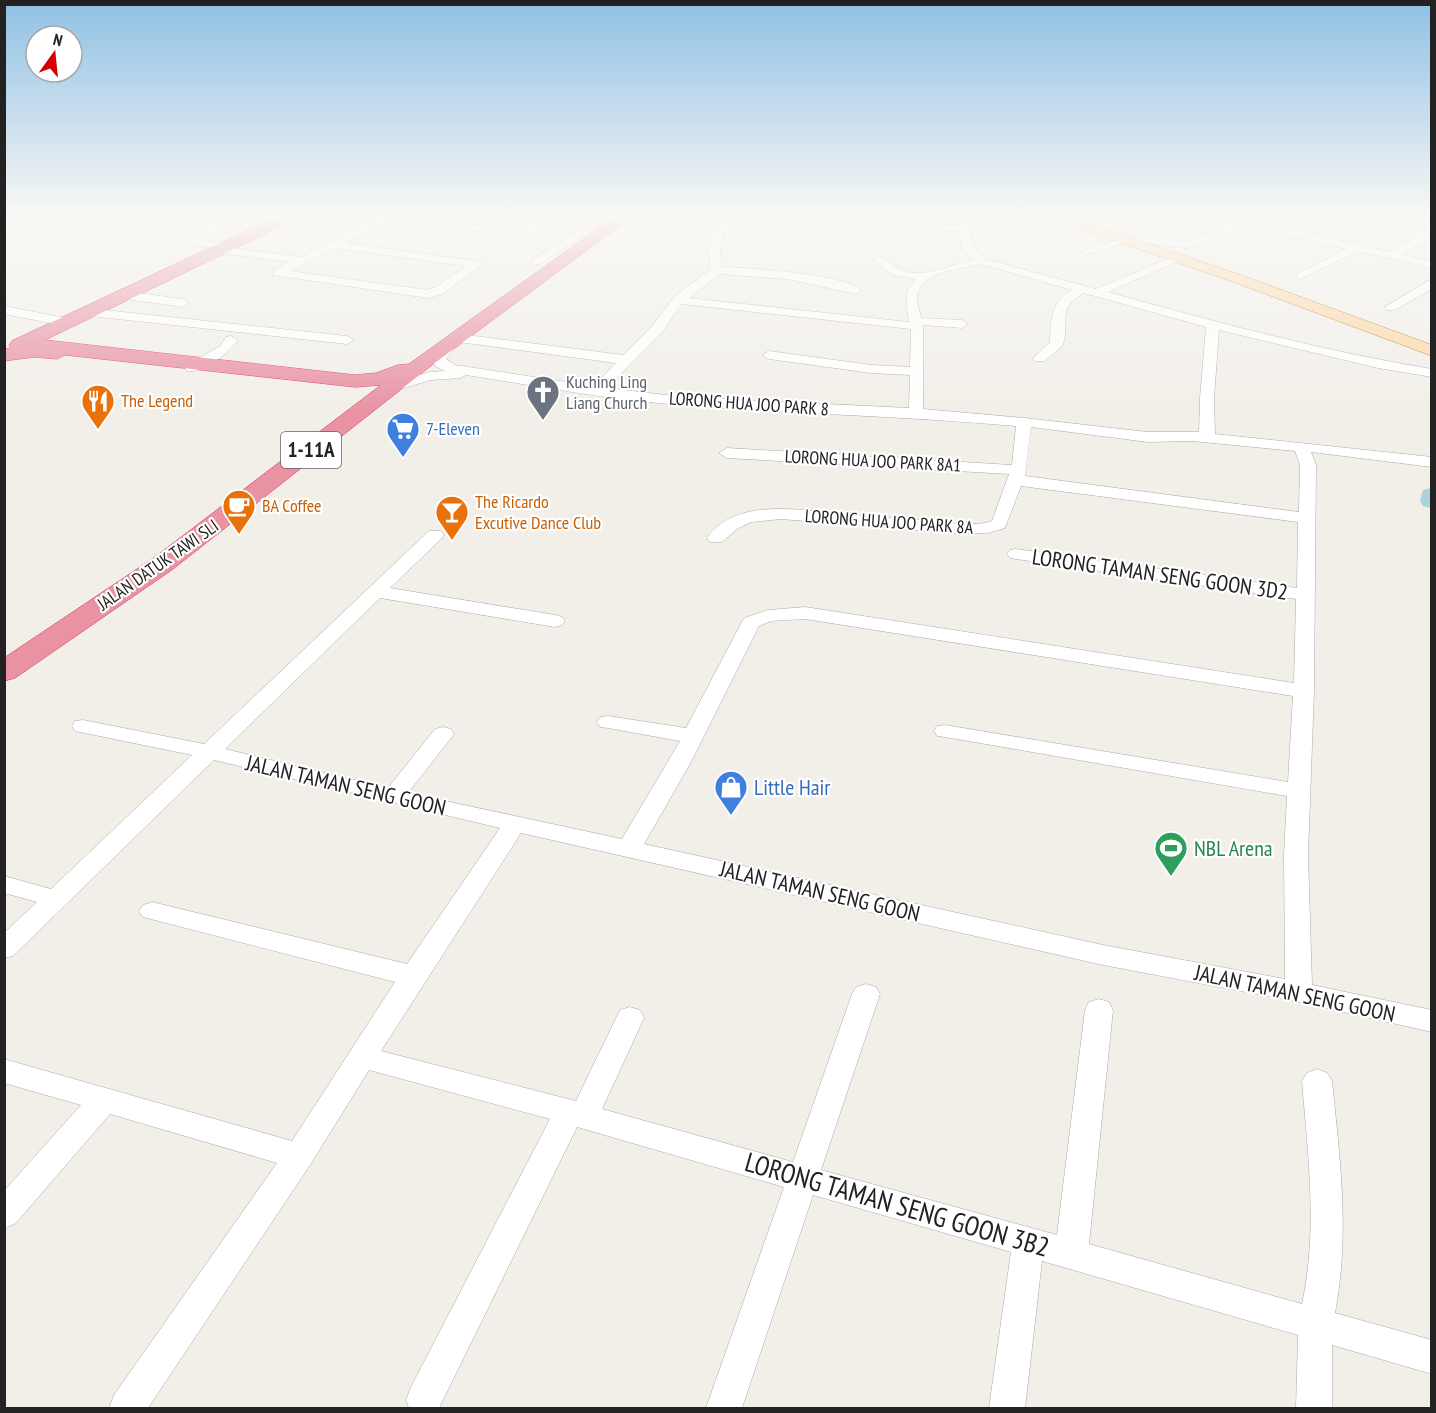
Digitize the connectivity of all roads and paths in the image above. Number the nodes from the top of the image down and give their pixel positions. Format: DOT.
graph roads {
  1 [pos="150,282"];
  2 [pos="341,282"];
  3 [pos="451,282"];
  4 [pos="534,282"];
  5 [pos="701,282"];
  6 [pos="830,282"];
  7 [pos="919,282"];
  8 [pos="1057,282"];
  9 [pos="1122,282"];
  10 [pos="1258,282"];
  11 [pos="1266,282"];
  12 [pos="1431,284"];
  13 [pos="1083,289"];
  14 [pos="856,290"];
  15 [pos="1097,293"];
  16 [pos="123,295"];
  17 [pos="678,300"];
  18 [pos="183,303"];
  19 [pos="1391,307"];
  20 [pos="4,309"];
  21 [pos="85,312"];
  22 [pos="66,322"];
  23 [pos="916,324"];
  24 [pos="962,324"];
  25 [pos="1213,324"];
  26 [pos="37,336"];
  27 [pos="231,340"];
  28 [pos="347,340"];
  29 [pos="455,341"];
  30 [pos="1431,342"];
  31 [pos="1431,351"];
  32 [pos="4,353"];
  33 [pos="769,355"];
  34 [pos="1040,358"];
  35 [pos="627,360"];
  36 [pos="426,361"];
  37 [pos="196,366"];
  38 [pos="916,371"];
  39 [pos="476,374"];
  40 [pos="1431,374"];
  41 [pos="393,387"];
  42 [pos="596,391"];
  43 [pos="371,404"];
  44 [pos="916,413"];
  45 [pos="1024,422"];
  46 [pos="1207,438"];
  47 [pos="1301,446"];
  48 [pos="727,453"];
  49 [pos="1431,462"];
  50 [pos="1018,475"];
  51 [pos="1307,518"];
  52 [pos="435,535"];
  53 [pos="716,538"];
  54 [pos="1016,554"];
  55 [pos="378,592"];
  56 [pos="1305,595"];
  57 [pos="555,621"];
  58 [pos="4,672"];
  59 [pos="1304,691"];
  60 [pos="608,722"];
  61 [pos="83,726"];
  62 [pos="945,731"];
  63 [pos="443,734"];
  64 [pos="692,736"];
  65 [pos="210,752"];
  66 [pos="1299,791"];
  67 [pos="393,798"];
  68 [pos="515,824"];
  69 [pos="629,848"];
  70 [pos="4,884"];
  71 [pos="55,899"];
  72 [pos="152,910"];
  73 [pos="4,949"];
  74 [pos="413,976"];
  75 [pos="1299,992"];
  76 [pos="866,994"];
  77 [pos="1099,1010"];
  78 [pos="630,1018"];
  79 [pos="1431,1021"];
  80 [pos="361,1057"];
  81 [pos="4,1071"];
  82 [pos="1317,1081"];
  83 [pos="105,1099"];
  84 [pos="577,1114"];
  85 [pos="299,1156"];
  86 [pos="804,1178"];
  87 [pos="4,1214"];
  88 [pos="1028,1244"];
  89 [pos="1071,1256"];
  90 [pos="1315,1325"];
  91 [pos="1431,1357"];
  92 [pos="424,1400"];
  93 [pos="127,1408"];
  94 [pos="724,1408"];
  95 [pos="1007,1408"];
  96 [pos="1314,1408"];
  1 -- 16 [label="highway"];
  2 -- 3 [label="street"];
  4 -- 29 [label="highway, JALAN DATUK TAWI SLI / 1-11A"];
  5 -- 17 [label="street"];
  6 -- 14 [label="street"];
  7 -- 23 [label="street"];
  8 -- 13 [label="street"];
  9 -- 15 [label="street"];
  10 -- 31 [label="main road"];
  11 -- 30 [label="main road"];
  12 -- 19 [label="street"];
  13 -- 15 [label="street"];
  13 -- 34 [label="street"];
  15 -- 25 [label="street"];
  16 -- 18 [label="street"];
  16 -- 21 [label="highway"];
  17 -- 23 [label="street"];
  17 -- 35 [label="street"];
  20 -- 22 [label="street"];
  21 -- 22 [label="highway"];
  21 -- 28 [label="street"];
  22 -- 26 [label="highway"];
  23 -- 24 [label="street"];
  23 -- 38 [label="street"];
  25 -- 40 [label="street"];
  25 -- 46 [label="street"];
  26 -- 32 [label="highway"];
  26 -- 37 [label="highway"];
  27 -- 37 [label="street"];
  29 -- 35 [label="street"];
  29 -- 36 [label="highway, JALAN DATUK TAWI SLI / 1-11A"];
  29 -- 39 [label="street, LORONG HUA JOO PARK 8"];
  32 -- 37 [label="highway"];
  33 -- 38 [label="street"];
  35 -- 42 [label="street"];
  36 -- 37 [label="highway"];
  36 -- 41 [label="highway, JALAN DATUK TAWI SLI / 1-11A"];
  37 -- 43 [label="highway"];
  38 -- 44 [label="street"];
  39 -- 41 [label="street, LORONG HUA JOO PARK 8"];
  39 -- 42 [label="street, LORONG HUA JOO PARK 8"];
  41 -- 43 [label="highway, JALAN DATUK TAWI SLI / 1-11A"];
  42 -- 44 [label="street, LORONG HUA JOO PARK 8"];
  43 -- 58 [label="highway, JALAN DATUK TAWI SLI / 1-11A"];
  44 -- 45 [label="street, LORONG HUA JOO PARK 8"];
  45 -- 46 [label="street, LORONG HUA JOO PARK 8"];
  45 -- 50 [label="street, LORONG HUA JOO PARK 8A"];
  46 -- 47 [label="street, LORONG HUA JOO PARK 8"];
  47 -- 49 [label="street, LORONG HUA JOO PARK 8"];
  47 -- 51 [label="street"];
  48 -- 50 [label="street, LORONG HUA JOO PARK 8A1"];
  50 -- 51 [label="street, LORONG HUA JOO PARK 8A1"];
  50 -- 53 [label="street, LORONG HUA JOO PARK 8A"];
  51 -- 56 [label="street"];
  52 -- 55 [label="street"];
  54 -- 56 [label="street, LORONG TAMAN SENG GOON 3D2"];
  55 -- 57 [label="street"];
  55 -- 65 [label="street"];
  56 -- 59 [label="street"];
  59 -- 64 [label="street"];
  59 -- 66 [label="street"];
  60 -- 64 [label="street"];
  61 -- 65 [label="street, JALAN TAMAN SENG GOON"];
  62 -- 66 [label="street"];
  63 -- 67 [label="street"];
  64 -- 69 [label="street"];
  65 -- 67 [label="street, JALAN TAMAN SENG GOON"];
  65 -- 71 [label="street"];
  66 -- 75 [label="street"];
  67 -- 68 [label="street, JALAN TAMAN SENG GOON"];
  68 -- 69 [label="street, JALAN TAMAN SENG GOON"];
  68 -- 74 [label="street"];
  69 -- 75 [label="street, JALAN TAMAN SENG GOON"];
  70 -- 71 [label="street"];
  71 -- 73 [label="street"];
  72 -- 74 [label="street"];
  74 -- 80 [label="street"];
  75 -- 79 [label="street, JALAN TAMAN SENG GOON"];
  76 -- 86 [label="street"];
  77 -- 89 [label="street"];
  78 -- 84 [label="street"];
  80 -- 84 [label="street, LORONG TAMAN SENG GOON 3B2"];
  80 -- 85 [label="street"];
  81 -- 83 [label="street"];
  82 -- 90 [label="street"];
  83 -- 85 [label="street"];
  83 -- 87 [label="street"];
  84 -- 86 [label="street, LORONG TAMAN SENG GOON 3B2"];
  84 -- 92 [label="street"];
  85 -- 93 [label="street"];
  86 -- 88 [label="street, LORONG TAMAN SENG GOON 3B2"];
  86 -- 94 [label="street"];
  88 -- 89 [label="street, LORONG TAMAN SENG GOON 3B2"];
  88 -- 95 [label="street"];
  89 -- 90 [label="street, LORONG TAMAN SENG GOON 3B2"];
  90 -- 91 [label="street, LORONG TAMAN SENG GOON 3B2"];
  90 -- 96 [label="street"];
}
